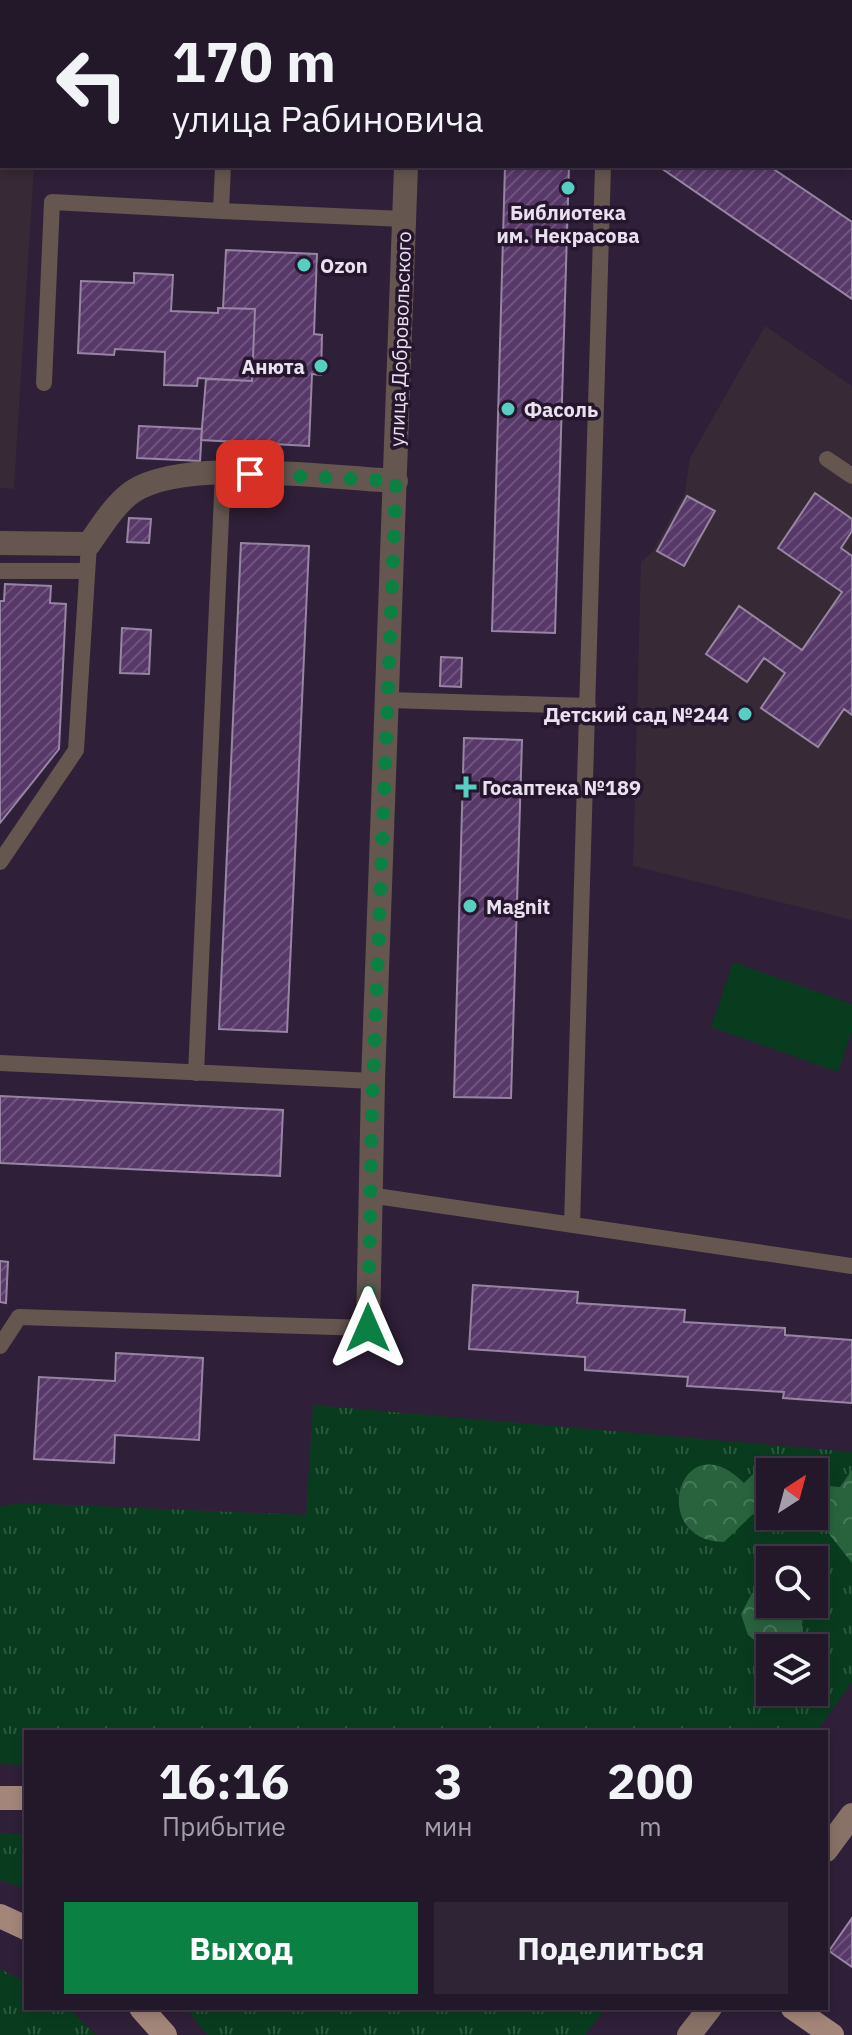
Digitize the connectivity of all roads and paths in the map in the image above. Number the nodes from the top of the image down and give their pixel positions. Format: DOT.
graph roads {
  1 [pos="223,168"];
  2 [pos="406,168"];
  3 [pos="603,168"];
  4 [pos="221,211"];
  5 [pos="404,219"];
  6 [pos="44,383"];
  7 [pos="827,459"];
  8 [pos="223,473"];
  9 [pos="852,476"];
  10 [pos="396,481"];
  11 [pos="0,543"];
  12 [pos="89,544"];
  13 [pos="0,571"];
  14 [pos="87,571"];
  15 [pos="389,700"];
  16 [pos="588,706"];
  17 [pos="0,862"];
  18 [pos="0,1063"];
  19 [pos="196,1073"];
  20 [pos="373,1081"];
  21 [pos="369,1195"];
  22 [pos="572,1225"];
  23 [pos="852,1266"];
  24 [pos="0,1315"];
  25 [pos="19,1317"];
  26 [pos="368,1328"];
  27 [pos="0,1346"];
  28 [pos="0,1798"];
  29 [pos="24,1798"];
  30 [pos="852,1815"];
  31 [pos="828,1847"];
  32 [pos="0,1916"];
  33 [pos="24,1927"];
  34 [pos="143,2010"];
  35 [pos="708,2010"];
  36 [pos="796,2010"];
  37 [pos="165,2035"];
  38 [pos="689,2035"];
  39 [pos="832,2035"];
  1 -- 4 [label="lane"];
  2 -- 5 [label="street, улица Добровольского"];
  3 -- 16 [label="lane"];
  4 -- 5 [label="lane"];
  4 -- 6 [label="lane"];
  5 -- 10 [label="street, улица Добровольского"];
  7 -- 9 [label="lane"];
  8 -- 10 [label="street"];
  8 -- 12 [label="street"];
  8 -- 19 [label="lane"];
  10 -- 15 [label="street, улица Добровольского"];
  11 -- 12 [label="street"];
  12 -- 14 [label="lane"];
  13 -- 14 [label="lane"];
  14 -- 17 [label="lane"];
  15 -- 16 [label="lane"];
  15 -- 20 [label="street, улица Добровольского"];
  16 -- 22 [label="lane"];
  18 -- 19 [label="lane"];
  19 -- 20 [label="lane"];
  20 -- 21 [label="street, улица Добровольского"];
  21 -- 22 [label="lane"];
  21 -- 26 [label="street, улица Добровольского"];
  22 -- 23 [label="lane"];
  24 -- 25 [label="lane"];
  25 -- 26 [label="lane"];
  25 -- 27 [label="lane"];
  28 -- 29 [label="main road"];
  30 -- 31 [label="main road"];
  32 -- 33 [label="main road"];
  34 -- 37 [label="main road"];
  35 -- 38 [label="main road"];
  36 -- 39 [label="main road"];
}
